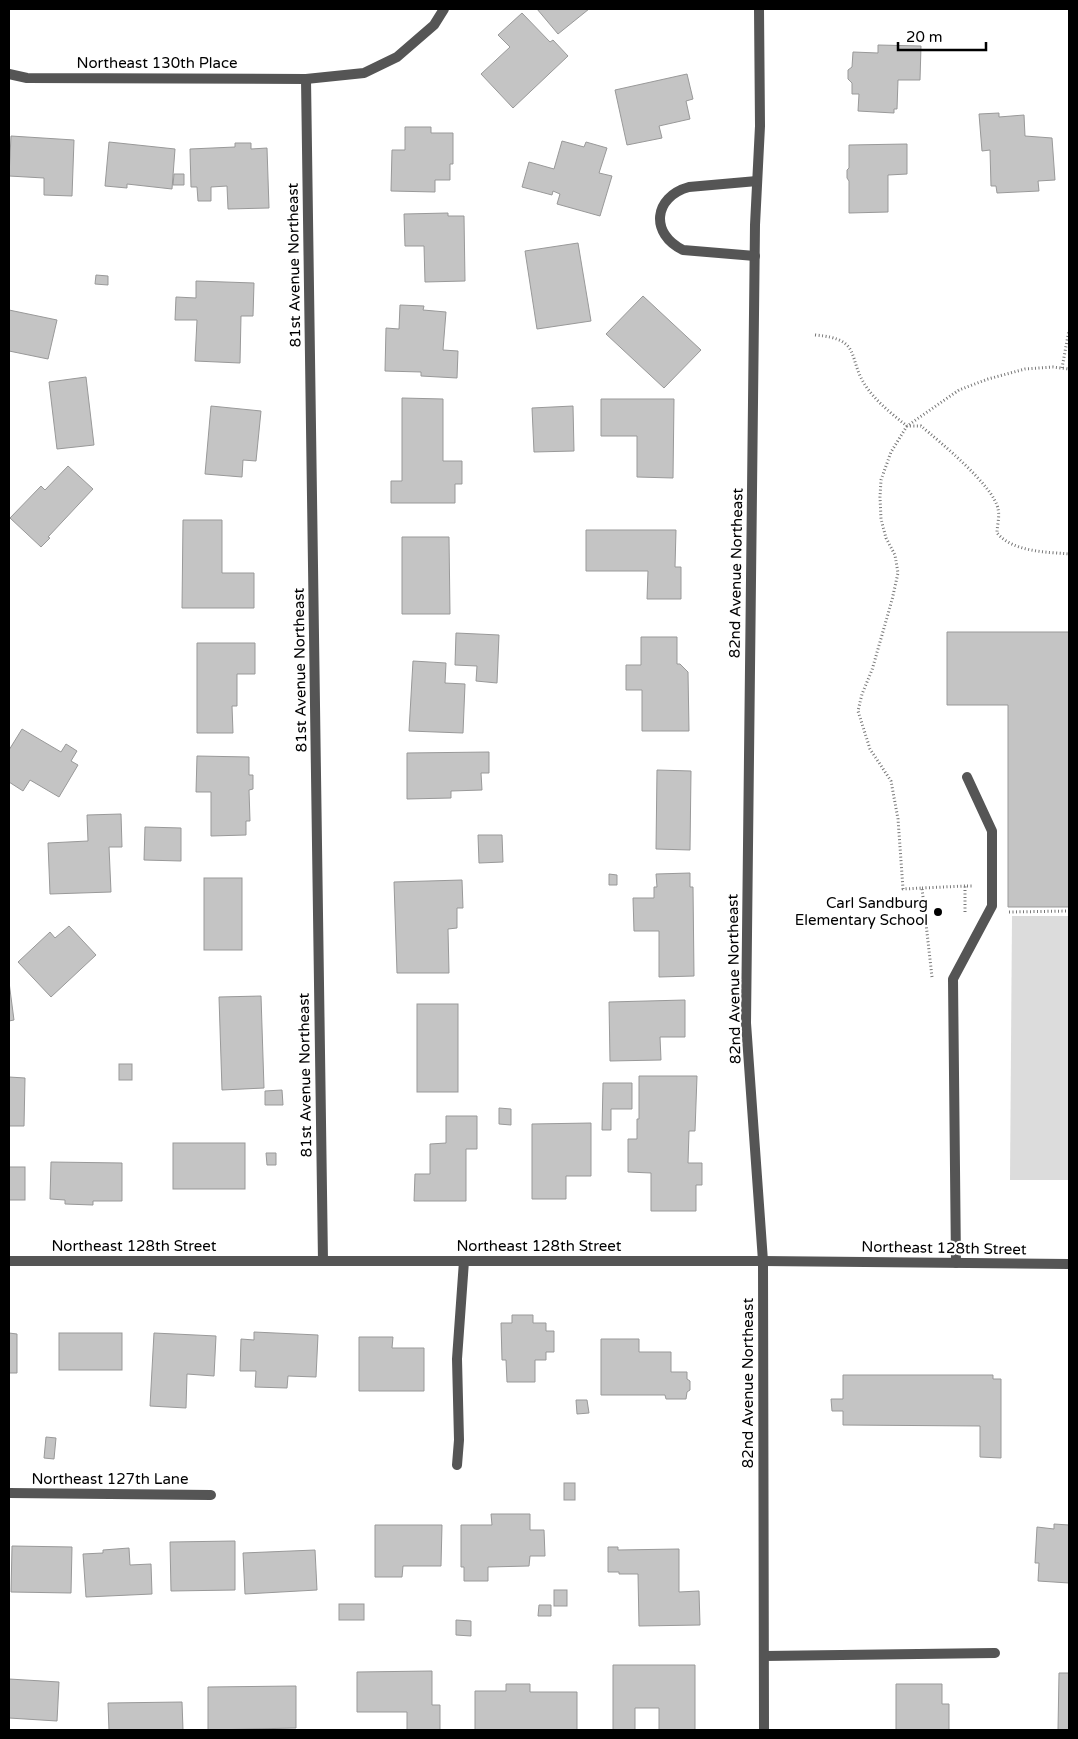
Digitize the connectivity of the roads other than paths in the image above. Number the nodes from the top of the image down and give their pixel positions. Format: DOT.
graph roads {
  1 [pos="444,9"];
  2 [pos="759,9"];
  3 [pos="9,74"];
  4 [pos="306,79"];
  5 [pos="757,181"];
  6 [pos="755,256"];
  7 [pos="967,777"];
  8 [pos="763,1260"];
  9 [pos="9,1261"];
  10 [pos="464,1261"];
  11 [pos="323,1262"];
  12 [pos="956,1264"];
  13 [pos="1069,1264"];
  14 [pos="457,1465"];
  15 [pos="9,1493"];
  16 [pos="211,1494"];
  17 [pos="995,1654"];
  18 [pos="764,1656"];
  19 [pos="764,1730"];
  1 -- 4 [label="street, Northeast 130th Place"];
  2 -- 5 [label="street, 82nd Avenue Northeast"];
  3 -- 4 [label="street, Northeast 130th Place"];
  4 -- 11 [label="street, 81st Avenue Northeast"];
  5 -- 6 [label="street, 82nd Avenue Northeast"];
  5 -- 6 [label="street"];
  6 -- 8 [label="street, 82nd Avenue Northeast"];
  7 -- 12 [label="street"];
  8 -- 10 [label="street, Northeast 128th Street"];
  8 -- 12 [label="street, Northeast 128th Street"];
  8 -- 18 [label="street, 82nd Avenue Northeast"];
  9 -- 11 [label="street, Northeast 128th Street"];
  10 -- 11 [label="street, Northeast 128th Street"];
  10 -- 14 [label="street"];
  12 -- 13 [label="street, Northeast 128th Street"];
  15 -- 16 [label="street, Northeast 127th Lane"];
  17 -- 18 [label="street"];
  18 -- 19 [label="street, 82nd Avenue Northeast"];
}
